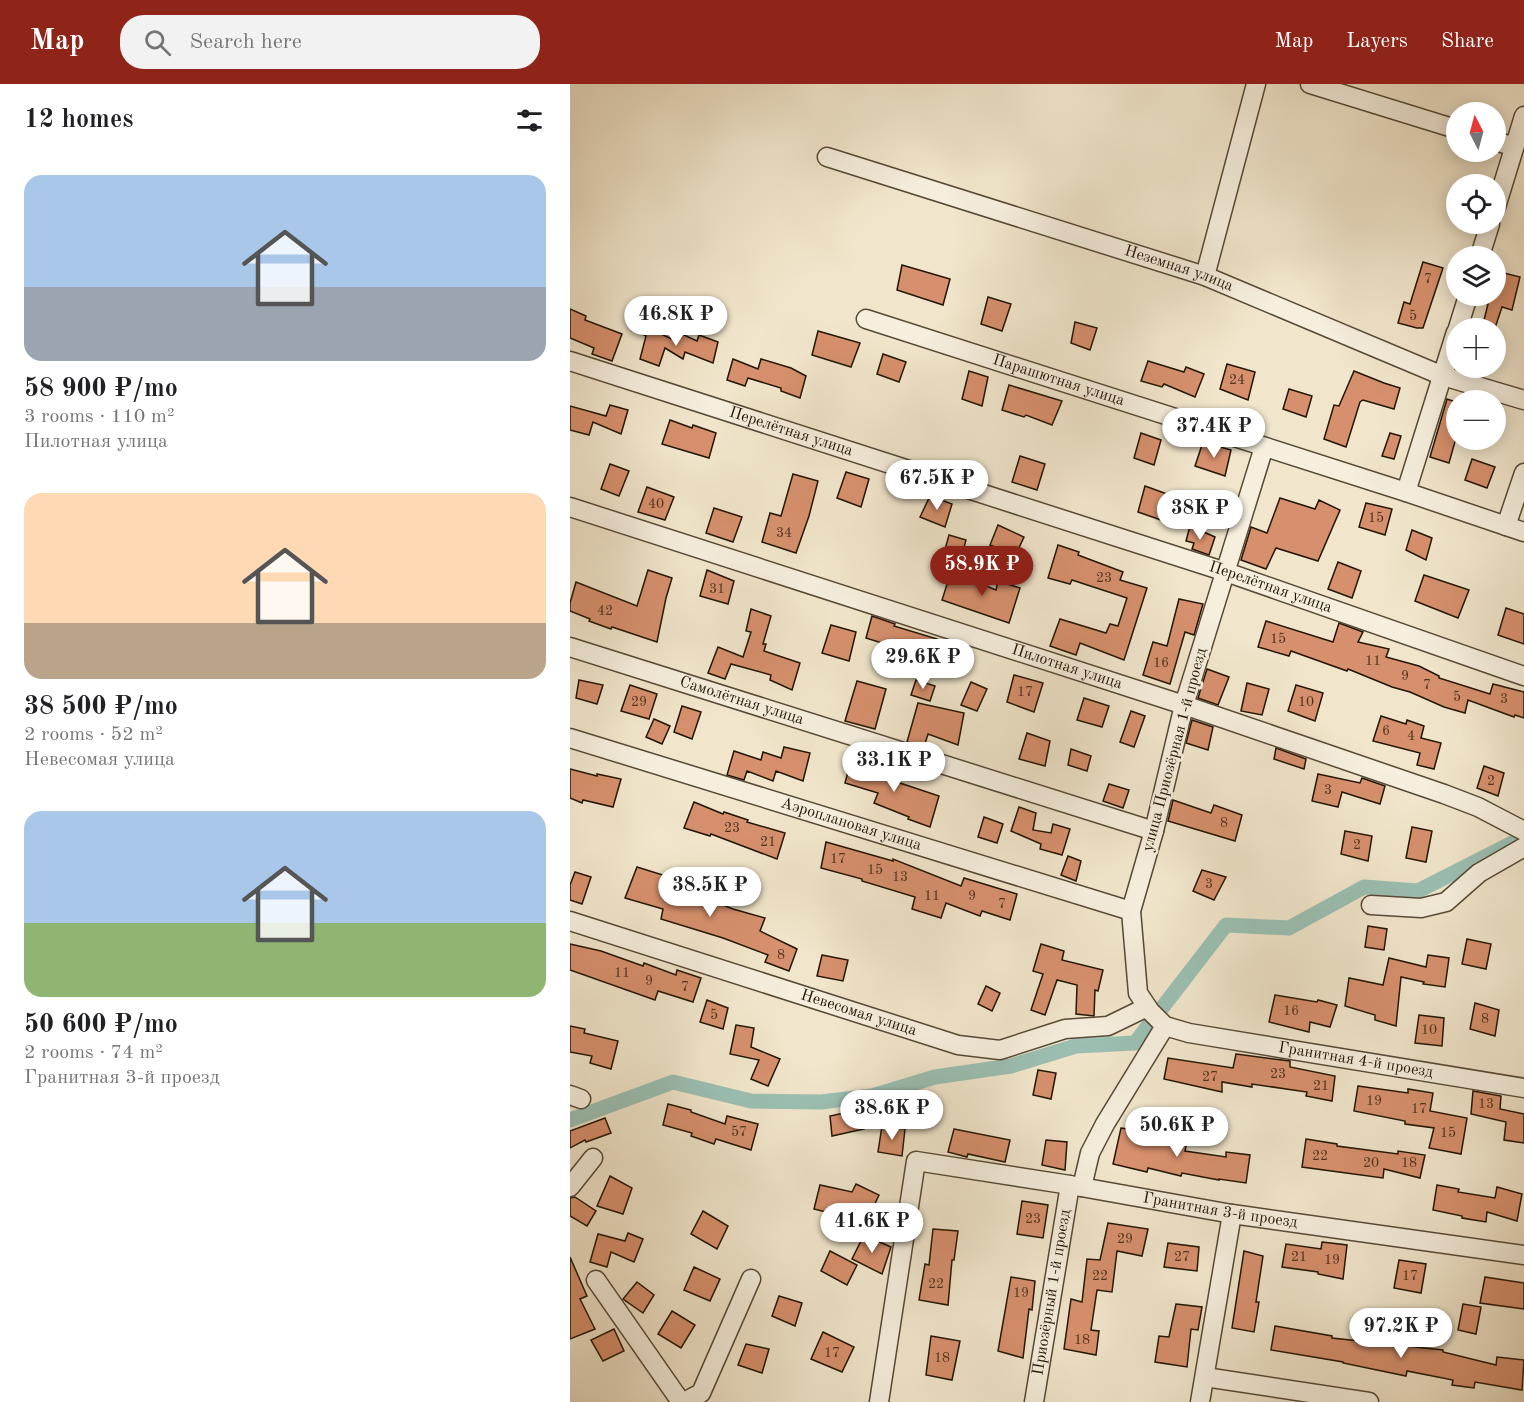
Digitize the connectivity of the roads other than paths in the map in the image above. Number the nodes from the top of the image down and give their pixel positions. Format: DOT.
graph roads {
  1 [pos="1256,84"];
  2 [pos="1310,84"];
  3 [pos="1524,116"];
  4 [pos="1446,126"];
  5 [pos="1506,144"];
  6 [pos="1514,147"];
  7 [pos="826,157"];
  8 [pos="1506,174"];
  9 [pos="1205,276"];
  10 [pos="866,319"];
  11 [pos="570,361"];
  12 [pos="1446,366"];
  13 [pos="1443,376"];
  14 [pos="1524,400"];
  15 [pos="1264,447"];
  16 [pos="1524,473"];
  17 [pos="1406,492"];
  18 [pos="570,507"];
  19 [pos="1506,526"];
  20 [pos="1524,532"];
  21 [pos="1226,572"];
  22 [pos="570,647"];
  23 [pos="1524,676"];
  24 [pos="1184,705"];
  25 [pos="570,738"];
  26 [pos="1154,831"];
  27 [pos="1523,836"];
  28 [pos="1371,905"];
  29 [pos="1131,911"];
  30 [pos="570,921"];
  31 [pos="1148,1009"];
  32 [pos="1165,1025"];
  33 [pos="1189,1033"];
  34 [pos="1524,1088"];
  35 [pos="593,1158"];
  36 [pos="1076,1186"];
  37 [pos="570,1187"];
  38 [pos="1232,1214"];
  39 [pos="1524,1255"];
  40 [pos="751,1279"];
  41 [pos="596,1280"];
  42 [pos="1205,1377"];
  43 [pos="682,1402"];
  44 [pos="879,1402"];
  45 [pos="1035,1402"];
  46 [pos="1200,1402"];
  47 [pos="1369,1402"];
  1 -- 9 [label="street"];
  2 -- 4 [label="street"];
  3 -- 6 [label="street"];
  5 -- 6 [label="street"];
  6 -- 8 [label="street"];
  7 -- 9 [label="street, Неземная улица"];
  9 -- 13 [label="street, Неземная улица"];
  10 -- 15 [label="street, Парашютная улица"];
  11 -- 21 [label="street, Перелётная улица"];
  12 -- 13 [label="street"];
  13 -- 14 [label="street, Неземная улица"];
  13 -- 17 [label="street"];
  15 -- 17 [label="street, Парашютная улица"];
  15 -- 21 [label="street, улица Приозёрная 1-й проезд"];
  16 -- 19 [label="street"];
  17 -- 19 [label="street, Парашютная улица"];
  18 -- 24 [label="street, Пилотная улица"];
  19 -- 20 [label="street, Парашютная улица"];
  21 -- 23 [label="street, Перелётная улица"];
  21 -- 24 [label="street, улица Приозёрная 1-й проезд"];
  22 -- 26 [label="street, Самолётная улица"];
  24 -- 26 [label="street, улица Приозёрная 1-й проезд"];
  24 -- 27 [label="street, Пилотная улица"];
  25 -- 29 [label="street, Аэроплановая улица"];
  26 -- 29 [label="street, улица Приозёрная 1-й проезд"];
  27 -- 28 [label="street"];
  29 -- 31 [label="street, улица Приозёрная 1-й проезд"];
  30 -- 31 [label="street, Невесомая улица"];
  31 -- 32 [label="street, улица Приозёрная 1-й проезд"];
  32 -- 33 [label="street, улица Приозёрная 1-й проезд"];
  32 -- 36 [label="street, Приозёрный 1-й проезд"];
  33 -- 34 [label="street, Гранитная 4-й проезд"];
  35 -- 37 [label="street"];
  36 -- 38 [label="street, Гранитная 3-й проезд"];
  36 -- 44 [label="street, Гранитная 3-й проезд"];
  36 -- 45 [label="street, Приозёрный 1-й проезд"];
  38 -- 39 [label="street, Гранитная 3-й проезд"];
  38 -- 42 [label="street"];
  40 -- 43 [label="street"];
  41 -- 43 [label="street"];
  42 -- 46 [label="street"];
  42 -- 47 [label="street"];
}
